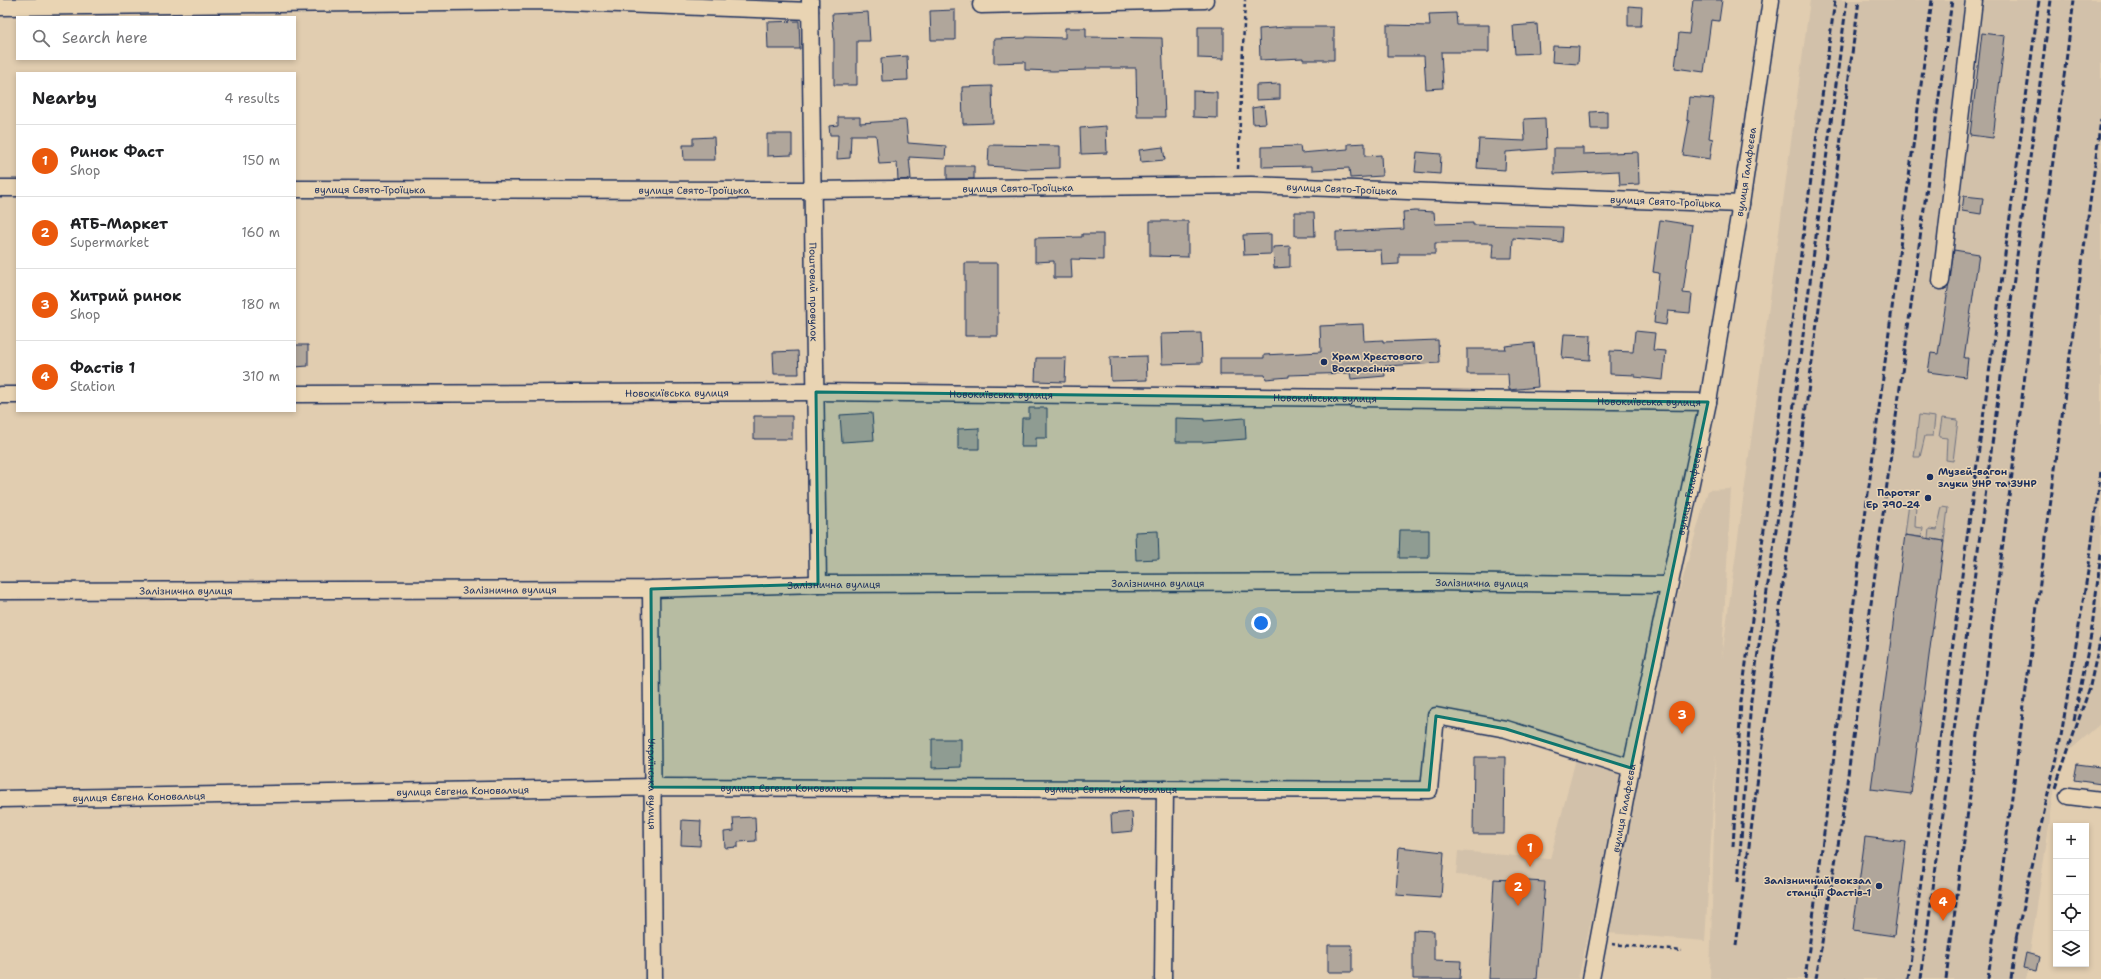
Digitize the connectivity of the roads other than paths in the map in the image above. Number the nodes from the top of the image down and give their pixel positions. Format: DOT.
graph roads {
  1 [pos="1205,0"];
  2 [pos="1771,0"];
  3 [pos="1974,0"];
  4 [pos="810,5"];
  5 [pos="981,5"];
  6 [pos="0,7"];
  7 [pos="0,188"];
  8 [pos="16,188"];
  9 [pos="296,189"];
  10 [pos="812,190"];
  11 [pos="1741,204"];
  12 [pos="1941,280"];
  13 [pos="816,392"];
  14 [pos="296,394"];
  15 [pos="0,395"];
  16 [pos="16,395"];
  17 [pos="1708,402"];
  18 [pos="818,584"];
  19 [pos="1668,585"];
  20 [pos="651,589"];
  21 [pos="0,591"];
  22 [pos="1631,768"];
  23 [pos="652,787"];
  24 [pos="1165,789"];
  25 [pos="2068,796"];
  26 [pos="0,799"];
  27 [pos="2101,800"];
  28 [pos="654,979"];
  29 [pos="1163,979"];
  30 [pos="1591,979"];
  1 -- 5 [label="street"];
  2 -- 11 [label="street, вулиця Галафеєва"];
  3 -- 12 [label="street"];
  4 -- 6 [label="street"];
  4 -- 10 [label="street, Поштовий провулок"];
  7 -- 8 [label="street"];
  9 -- 10 [label="street, вулиця Свято-Троїцька"];
  10 -- 11 [label="street, вулиця Свято-Троїцька"];
  10 -- 13 [label="street, Поштовий провулок"];
  11 -- 17 [label="street, вулиця Галафеєва"];
  13 -- 14 [label="street, Новокиївська вулиця"];
  13 -- 17 [label="street, Новокиївська вулиця"];
  13 -- 18 [label="street, Поштовий провулок"];
  15 -- 16 [label="street"];
  17 -- 19 [label="street, вулиця Галафеєва"];
  18 -- 19 [label="street, Залізнична вулиця"];
  18 -- 20 [label="street, Залізнична вулиця"];
  19 -- 22 [label="street, вулиця Галафеєва"];
  20 -- 21 [label="street, Залізнична вулиця"];
  20 -- 23 [label="street, Українська вулиця"];
  22 -- 24 [label="street, вулиця Євгена Коновальця"];
  22 -- 30 [label="street, вулиця Галафеєва"];
  23 -- 24 [label="street, вулиця Євгена Коновальця"];
  23 -- 26 [label="street, вулиця Євгена Коновальця"];
  23 -- 28 [label="street, Українська вулиця"];
  24 -- 29 [label="street"];
  25 -- 27 [label="street"];
}
